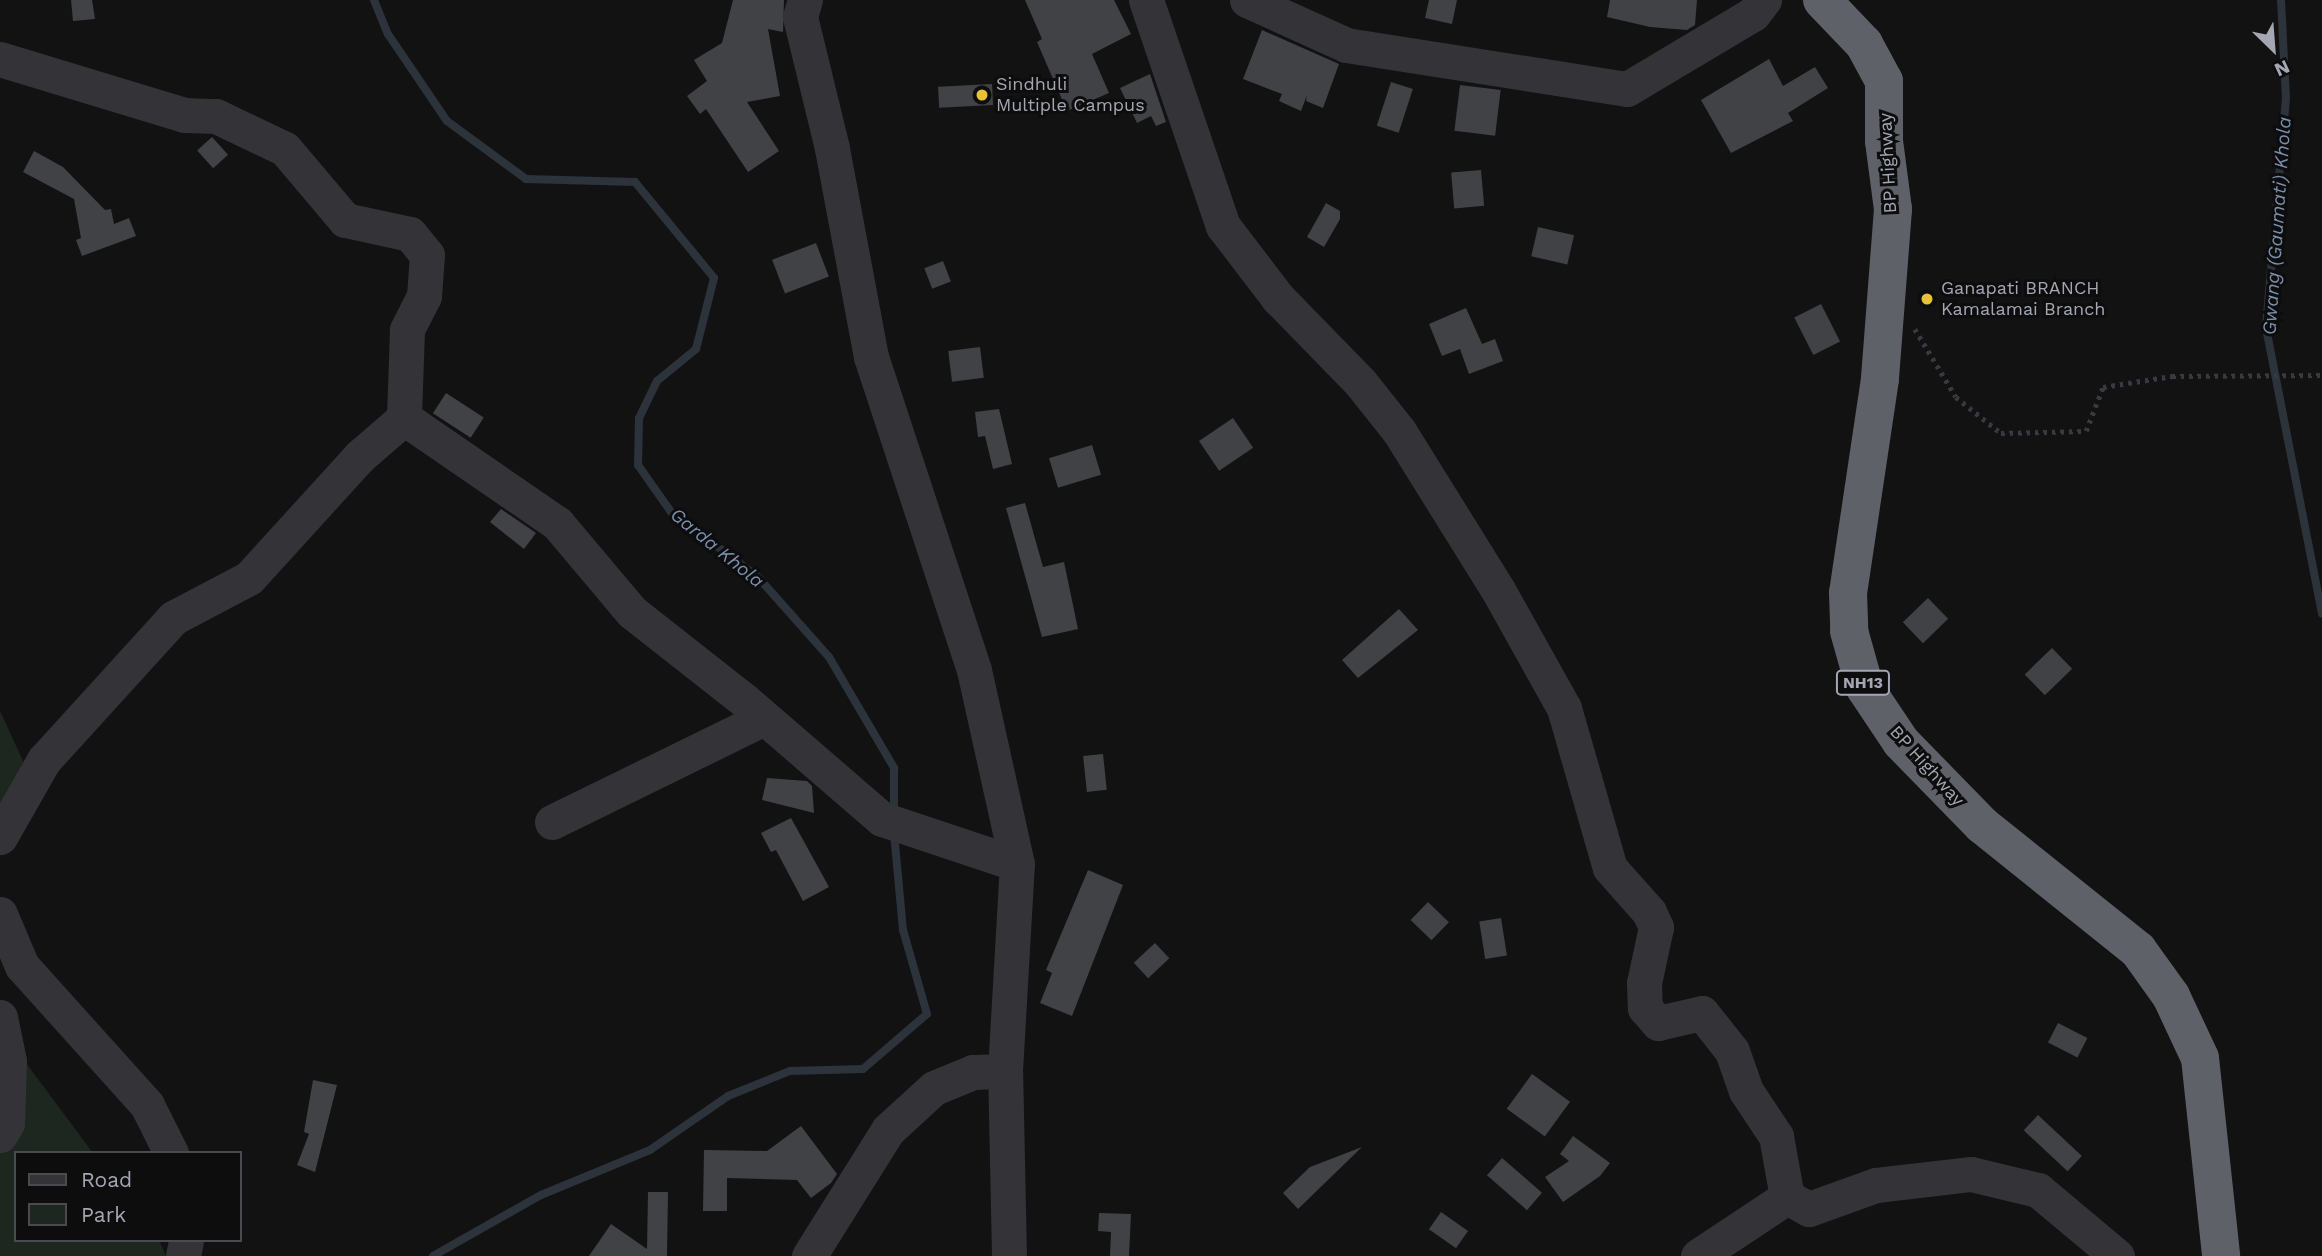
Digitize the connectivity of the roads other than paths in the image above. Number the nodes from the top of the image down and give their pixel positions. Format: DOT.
graph roads {
  1 [pos="805,0"];
  2 [pos="1146,0"];
  3 [pos="1247,0"];
  4 [pos="1764,0"];
  5 [pos="1822,0"];
  6 [pos="0,60"];
  7 [pos="404,418"];
  8 [pos="764,718"];
  9 [pos="552,822"];
  10 [pos="0,838"];
  11 [pos="1017,864"];
  12 [pos="0,914"];
  13 [pos="0,1017"];
  14 [pos="1005,1071"];
  15 [pos="0,1135"];
  16 [pos="170,1151"];
  17 [pos="1787,1197"];
  18 [pos="808,1256"];
  19 [pos="1009,1256"];
  20 [pos="1698,1256"];
  21 [pos="2117,1256"];
  22 [pos="2221,1256"];
  1 -- 11 [label="street"];
  2 -- 17 [label="street"];
  3 -- 4 [label="street"];
  5 -- 22 [label="highway, BP Highway / NH13"];
  6 -- 7 [label="street"];
  7 -- 8 [label="street"];
  7 -- 10 [label="street"];
  8 -- 9 [label="street"];
  8 -- 11 [label="street"];
  11 -- 14 [label="street"];
  12 -- 16 [label="street"];
  13 -- 15 [label="street"];
  14 -- 18 [label="street"];
  14 -- 19 [label="street"];
  17 -- 20 [label="street"];
  17 -- 21 [label="street"];
}
